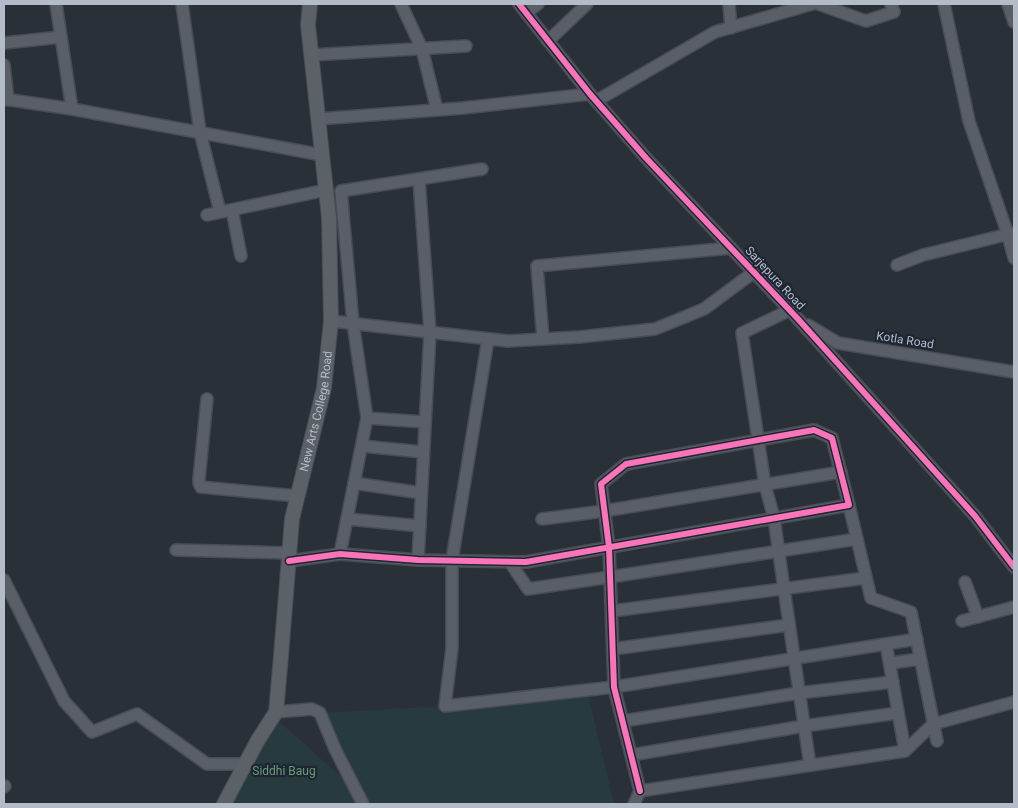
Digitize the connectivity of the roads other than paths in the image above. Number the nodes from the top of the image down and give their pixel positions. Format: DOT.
graph roads {
  1 [pos="56,4"];
  2 [pos="182,4"];
  3 [pos="310,4"];
  4 [pos="401,4"];
  5 [pos="518,4"];
  6 [pos="538,4"];
  7 [pos="587,4"];
  8 [pos="729,4"];
  9 [pos="812,4"];
  10 [pos="818,4"];
  11 [pos="891,4"];
  12 [pos="944,4"];
  13 [pos="1008,4"];
  14 [pos="526,13"];
  15 [pos="1014,22"];
  16 [pos="731,28"];
  17 [pos="61,37"];
  18 [pos="548,41"];
  19 [pos="4,43"];
  20 [pos="466,46"];
  21 [pos="422,48"];
  22 [pos="311,55"];
  23 [pos="4,65"];
  24 [pos="593,97"];
  25 [pos="6,99"];
  26 [pos="72,109"];
  27 [pos="437,110"];
  28 [pos="318,119"];
  29 [pos="200,132"];
  30 [pos="322,155"];
  31 [pos="482,168"];
  32 [pos="419,179"];
  33 [pos="326,190"];
  34 [pos="232,210"];
  35 [pos="220,212"];
  36 [pos="206,215"];
  37 [pos="1011,234"];
  38 [pos="731,248"];
  39 [pos="241,256"];
  40 [pos="1014,258"];
  41 [pos="897,265"];
  42 [pos="754,272"];
  43 [pos="794,315"];
  44 [pos="331,321"];
  45 [pos="353,323"];
  46 [pos="430,332"];
  47 [pos="488,339"];
  48 [pos="543,339"];
  49 [pos="1014,372"];
  50 [pos="207,398"];
  51 [pos="367,418"];
  52 [pos="425,422"];
  53 [pos="758,440"];
  54 [pos="362,446"];
  55 [pos="424,452"];
  56 [pos="840,472"];
  57 [pos="354,483"];
  58 [pos="766,485"];
  59 [pos="421,493"];
  60 [pos="298,496"];
  61 [pos="849,505"];
  62 [pos="604,511"];
  63 [pos="774,518"];
  64 [pos="347,519"];
  65 [pos="542,519"];
  66 [pos="420,526"];
  67 [pos="857,539"];
  68 [pos="609,547"];
  69 [pos="176,550"];
  70 [pos="778,552"];
  71 [pos="340,554"];
  72 [pos="289,557"];
  73 [pos="418,560"];
  74 [pos="452,560"];
  75 [pos="510,562"];
  76 [pos="1014,567"];
  77 [pos="610,577"];
  78 [pos="866,578"];
  79 [pos="4,580"];
  80 [pos="965,582"];
  81 [pos="784,589"];
  82 [pos="1014,607"];
  83 [pos="612,611"];
  84 [pos="978,617"];
  85 [pos="962,621"];
  86 [pos="789,625"];
  87 [pos="917,639"];
  88 [pos="886,644"];
  89 [pos="613,649"];
  90 [pos="794,658"];
  91 [pos="920,658"];
  92 [pos="890,663"];
  93 [pos="893,682"];
  94 [pos="614,687"];
  95 [pos="799,693"];
  96 [pos="1014,702"];
  97 [pos="276,712"];
  98 [pos="898,714"];
  99 [pos="623,721"];
  100 [pos="934,724"];
  101 [pos="804,726"];
  102 [pos="937,740"];
  103 [pos="905,751"];
  104 [pos="631,754"];
  105 [pos="245,764"];
  106 [pos="810,766"];
  107 [pos="640,792"];
  108 [pos="224,804"];
  109 [pos="364,804"];
  110 [pos="634,804"];
  1 -- 17 [label="street"];
  2 -- 29 [label="street"];
  3 -- 22 [label="main road, New Arts College Road"];
  4 -- 21 [label="street"];
  5 -- 14 [label="street, Sarjepura Road"];
  6 -- 14 [label="street"];
  7 -- 18 [label="street"];
  8 -- 16 [label="street"];
  9 -- 16 [label="street"];
  10 -- 11 [label="street"];
  12 -- 37 [label="street"];
  13 -- 15 [label="street"];
  14 -- 18 [label="street, Sarjepura Road"];
  16 -- 24 [label="street"];
  17 -- 19 [label="street"];
  17 -- 26 [label="street"];
  18 -- 24 [label="street, Sarjepura Road"];
  20 -- 21 [label="street"];
  21 -- 22 [label="street"];
  21 -- 27 [label="street"];
  22 -- 28 [label="main road, New Arts College Road"];
  23 -- 25 [label="street"];
  24 -- 27 [label="street"];
  24 -- 38 [label="street, Sarjepura Road"];
  25 -- 26 [label="street"];
  26 -- 29 [label="street"];
  27 -- 28 [label="street"];
  28 -- 30 [label="main road, New Arts College Road"];
  29 -- 30 [label="street"];
  29 -- 35 [label="street"];
  30 -- 33 [label="main road, New Arts College Road"];
  31 -- 32 [label="street"];
  32 -- 45 [label="street"];
  32 -- 46 [label="street"];
  33 -- 34 [label="street"];
  33 -- 44 [label="main road, New Arts College Road"];
  34 -- 35 [label="street"];
  34 -- 39 [label="street"];
  35 -- 36 [label="street"];
  37 -- 40 [label="street"];
  37 -- 41 [label="street"];
  38 -- 42 [label="street, Sarjepura Road"];
  38 -- 48 [label="street"];
  42 -- 43 [label="street, Sarjepura Road"];
  42 -- 48 [label="street"];
  43 -- 49 [label="street, Kotla Road"];
  43 -- 53 [label="street"];
  43 -- 76 [label="street, Sarjepura Road"];
  44 -- 45 [label="street"];
  44 -- 60 [label="main road, New Arts College Road"];
  45 -- 46 [label="street"];
  45 -- 51 [label="street"];
  46 -- 47 [label="street"];
  46 -- 52 [label="street"];
  47 -- 48 [label="street"];
  47 -- 74 [label="street"];
  50 -- 60 [label="street"];
  51 -- 52 [label="street"];
  51 -- 54 [label="street"];
  52 -- 55 [label="street"];
  53 -- 56 [label="street"];
  53 -- 58 [label="street"];
  53 -- 62 [label="street"];
  54 -- 55 [label="street"];
  54 -- 57 [label="street"];
  55 -- 59 [label="street"];
  56 -- 58 [label="street"];
  56 -- 61 [label="street"];
  57 -- 59 [label="street"];
  57 -- 64 [label="street"];
  58 -- 62 [label="street"];
  58 -- 63 [label="street"];
  59 -- 66 [label="street"];
  60 -- 72 [label="main road, New Arts College Road"];
  61 -- 63 [label="street"];
  61 -- 67 [label="street"];
  62 -- 65 [label="street"];
  62 -- 68 [label="street"];
  63 -- 68 [label="street"];
  63 -- 70 [label="street"];
  64 -- 66 [label="street"];
  64 -- 71 [label="street"];
  66 -- 73 [label="street"];
  67 -- 70 [label="street"];
  67 -- 78 [label="street"];
  68 -- 75 [label="street"];
  68 -- 77 [label="street"];
  69 -- 72 [label="street"];
  70 -- 77 [label="street"];
  70 -- 81 [label="street"];
  71 -- 72 [label="street"];
  71 -- 73 [label="street"];
  72 -- 97 [label="main road, New Arts College Road"];
  73 -- 74 [label="street"];
  74 -- 75 [label="street"];
  74 -- 94 [label="street"];
  75 -- 77 [label="street"];
  77 -- 83 [label="street"];
  78 -- 81 [label="street"];
  78 -- 87 [label="street"];
  79 -- 105 [label="street"];
  80 -- 84 [label="street"];
  81 -- 83 [label="street"];
  81 -- 86 [label="street"];
  82 -- 84 [label="street"];
  83 -- 89 [label="street"];
  84 -- 85 [label="street"];
  86 -- 89 [label="street"];
  86 -- 90 [label="street"];
  87 -- 88 [label="street"];
  87 -- 91 [label="street"];
  88 -- 90 [label="street"];
  88 -- 92 [label="street"];
  89 -- 94 [label="street"];
  90 -- 94 [label="street"];
  90 -- 95 [label="street"];
  91 -- 92 [label="street"];
  91 -- 100 [label="street"];
  92 -- 93 [label="street"];
  93 -- 95 [label="street"];
  93 -- 98 [label="street"];
  94 -- 99 [label="street"];
  95 -- 99 [label="street"];
  95 -- 101 [label="street"];
  96 -- 100 [label="street"];
  97 -- 105 [label="main road, New Arts College Road"];
  97 -- 109 [label="street"];
  98 -- 101 [label="street"];
  98 -- 103 [label="street"];
  99 -- 104 [label="street"];
  100 -- 102 [label="street"];
  100 -- 103 [label="street"];
  101 -- 104 [label="street"];
  101 -- 106 [label="street"];
  103 -- 106 [label="street"];
  104 -- 107 [label="street"];
  105 -- 108 [label="main road, New Arts College Road"];
  106 -- 107 [label="street"];
  107 -- 110 [label="street"];
}
